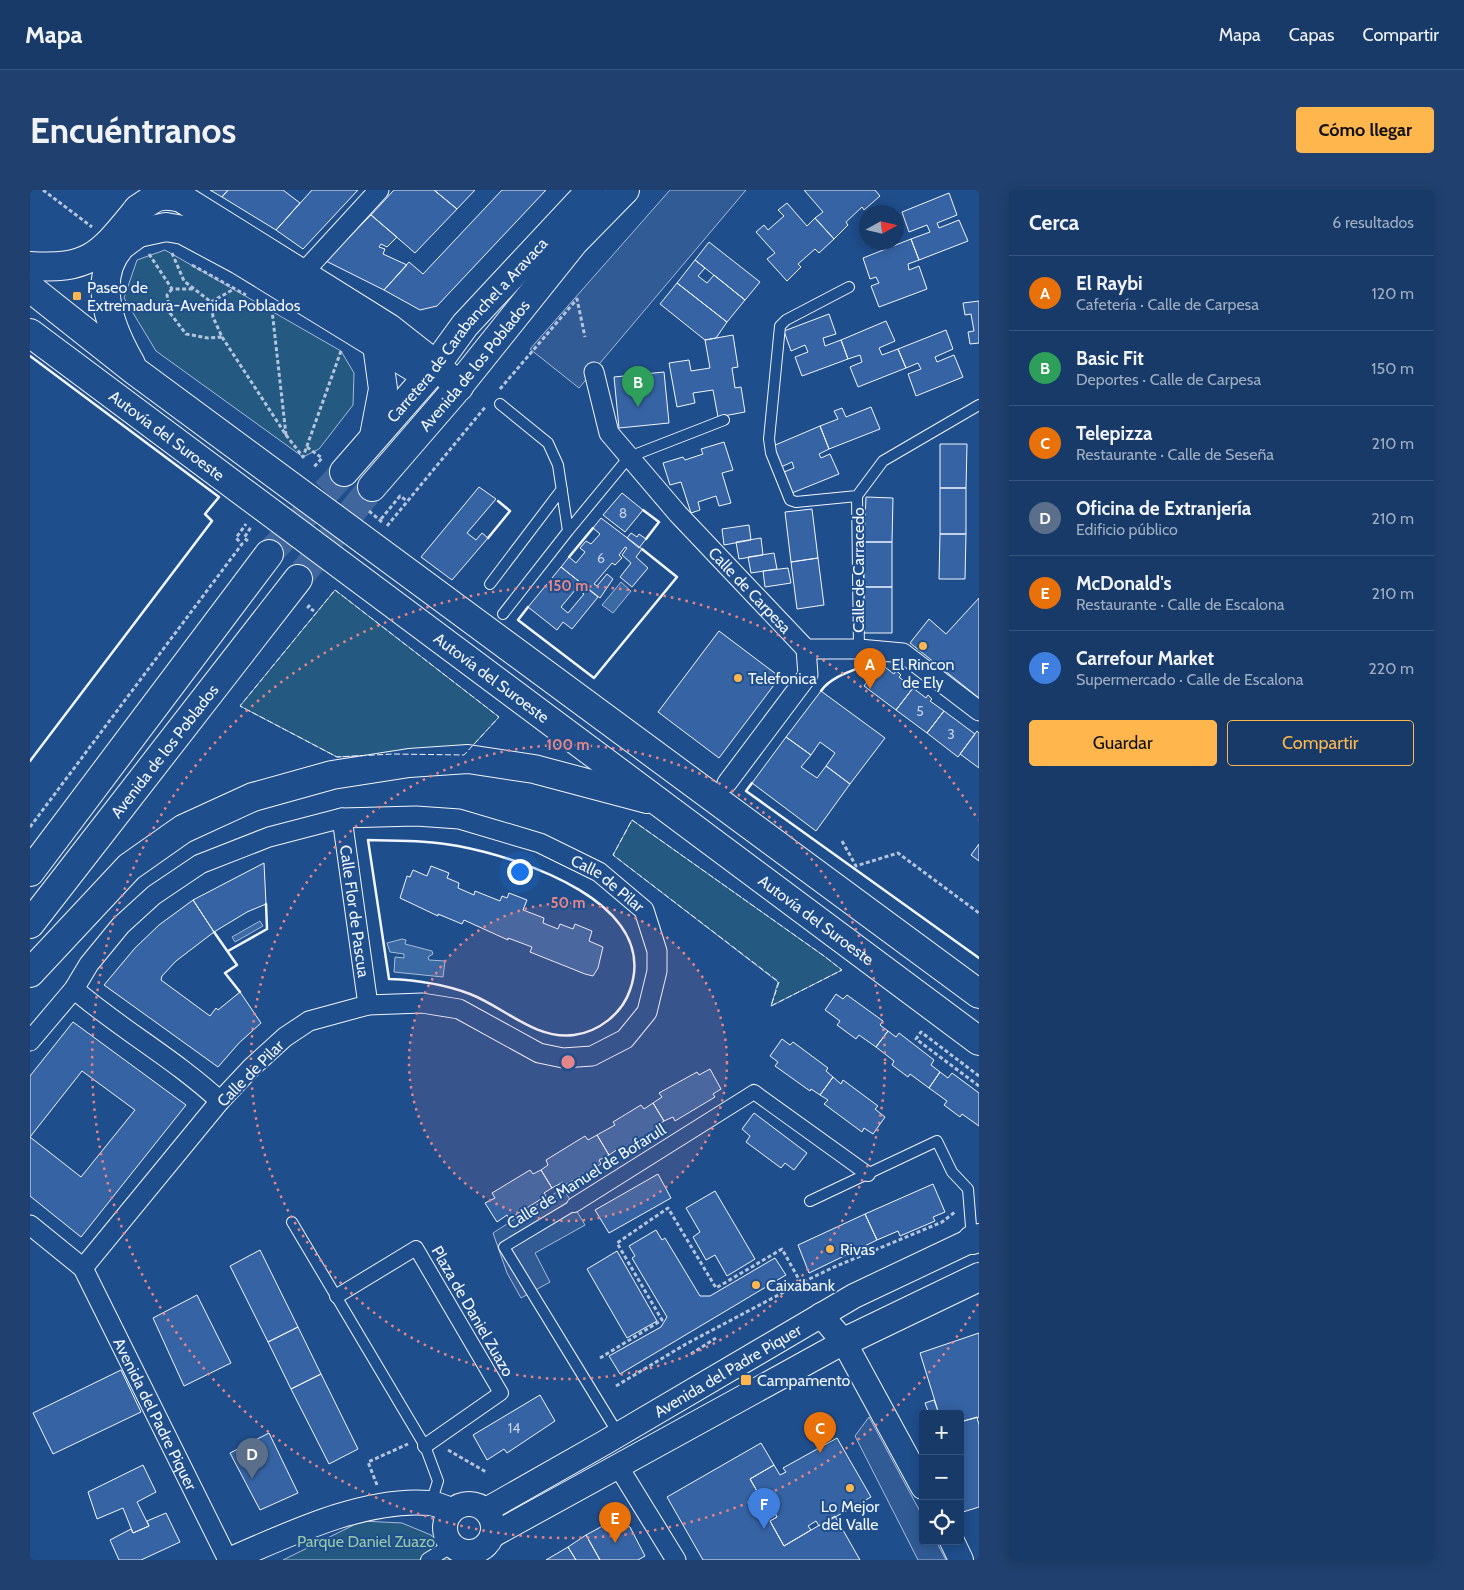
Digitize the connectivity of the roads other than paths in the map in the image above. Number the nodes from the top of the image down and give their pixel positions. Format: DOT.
graph roads {
  1 [pos="379,190"];
  2 [pos="591,190"];
  3 [pos="625,190"];
  4 [pos="152,211"];
  5 [pos="574,242"];
  6 [pos="30,266"];
  7 [pos="302,274"];
  8 [pos="848,287"];
  9 [pos="30,288"];
  10 [pos="465,325"];
  11 [pos="30,332"];
  12 [pos="386,338"];
  13 [pos="432,370"];
  14 [pos="135,371"];
  15 [pos="594,372"];
  16 [pos="456,390"];
  17 [pos="500,404"];
  18 [pos="979,405"];
  19 [pos="724,420"];
  20 [pos="374,438"];
  21 [pos="629,457"];
  22 [pos="344,472"];
  23 [pos="372,487"];
  24 [pos="562,489"];
  25 [pos="857,496"];
  26 [pos="568,531"];
  27 [pos="261,545"];
  28 [pos="298,579"];
  29 [pos="490,584"];
  30 [pos="503,614"];
  31 [pos="806,649"];
  32 [pos="858,649"];
  33 [pos="979,711"];
  34 [pos="727,783"];
  35 [pos="663,804"];
  36 [pos="342,818"];
  37 [pos="30,872"];
  38 [pos="30,924"];
  39 [pos="30,973"];
  40 [pos="74,989"];
  41 [pos="979,994"];
  42 [pos="368,1005"];
  43 [pos="30,1041"];
  44 [pos="979,1041"];
  45 [pos="220,1101"];
  46 [pos="868,1174"];
  47 [pos="810,1201"];
  48 [pos="574,1205"];
  49 [pos="292,1222"];
  50 [pos="30,1225"];
  51 [pos="976,1239"];
  52 [pos="83,1268"];
  53 [pos="979,1277"];
  54 [pos="337,1296"];
  55 [pos="821,1315"];
  56 [pos="844,1342"];
  57 [pos="619,1435"];
  58 [pos="424,1443"];
  59 [pos="618,1466"];
  60 [pos="919,1480"];
  61 [pos="442,1506"];
  62 [pos="486,1510"];
  63 [pos="493,1535"];
  64 [pos="954,1545"];
  65 [pos="464,1553"];
  66 [pos="229,1560"];
  67 [pos="428,1560"];
  68 [pos="676,1560"];
  69 [pos="961,1560"];
  1 -- 7 [label="street"];
  2 -- 10 [label="main road, Carretera de Carabanchel a Aravaca"];
  3 -- 5 [label="main road, Carretera de Carabanchel a Aravaca"];
  4 -- 6 [label="main road"];
  4 -- 7 [label="main road"];
  4 -- 12 [label="main road"];
  4 -- 14 [label="main road"];
  5 -- 16 [label="main road, Avenida de los Poblados"];
  7 -- 12 [label="main road"];
  8 -- 25 [label="lane"];
  9 -- 14 [label="main road, Autovía del Suroeste"];
  10 -- 12 [label="main road"];
  10 -- 13 [label="main road, Carretera de Carabanchel a Aravaca"];
  11 -- 35 [label="main road, Autovía del Suroeste"];
  12 -- 13 [label="main road"];
  12 -- 20 [label="main road"];
  13 -- 16 [label="main road"];
  13 -- 20 [label="main road, Carretera de Carabanchel a Aravaca"];
  14 -- 41 [label="main road, Autovía del Suroeste"];
  15 -- 21 [label="street, Calle de Carpesa"];
  16 -- 23 [label="main road, Avenida de los Poblados"];
  17 -- 24 [label="lane"];
  18 -- 25 [label="lane, Calle de Carracedo"];
  19 -- 21 [label="lane"];
  20 -- 22 [label="main road, Carretera de Carabanchel a Aravaca"];
  21 -- 26 [label="lane"];
  21 -- 31 [label="street, Calle de Carpesa"];
  24 -- 26 [label="lane"];
  24 -- 29 [label="lane"];
  25 -- 32 [label="lane, Calle de Carracedo"];
  26 -- 30 [label="lane"];
  27 -- 37 [label="main road, Avenida de los Poblados"];
  28 -- 38 [label="main road, Avenida de los Poblados"];
  31 -- 32 [label="street"];
  31 -- 34 [label="street"];
  32 -- 33 [label="street"];
  35 -- 39 [label="main road"];
  35 -- 44 [label="main road, Autovía del Suroeste"];
  36 -- 40 [label="street, Calle de Pilar"];
  36 -- 42 [label="street, Calle Flor de Pascua"];
  36 -- 42 [label="street, Calle de Pilar"];
  40 -- 43 [label="street, Calle de Pilar"];
  40 -- 45 [label="street"];
  42 -- 45 [label="street, Calle de Pilar"];
  45 -- 52 [label="street, Calle de Pilar"];
  46 -- 47 [label="lane"];
  46 -- 48 [label="street, Calle de Manuel de Bofarull"];
  46 -- 51 [label="lane"];
  48 -- 57 [label="lane, Calle de Manuel de Bofarull"];
  49 -- 54 [label="lane"];
  50 -- 52 [label="street"];
  51 -- 55 [label="street, Avenida del Padre Piquer"];
  52 -- 66 [label="street, Avenida del Padre Piquer"];
  53 -- 56 [label="main road"];
  54 -- 58 [label="lane"];
  54 -- 58 [label="street, Plaza de Daniel Zuazo"];
  55 -- 56 [label="street"];
  55 -- 57 [label="street, Avenida del Padre Piquer"];
  56 -- 59 [label="street, Avenida del Padre Piquer"];
  56 -- 60 [label="street"];
  57 -- 62 [label="street, Avenida del Padre Piquer"];
  58 -- 61 [label="lane"];
  59 -- 63 [label="street, Avenida del Padre Piquer"];
  59 -- 68 [label="street"];
  61 -- 62 [label="street"];
  61 -- 65 [label="street"];
  61 -- 66 [label="street, Avenida del Padre Piquer"];
  62 -- 63 [label="street"];
  63 -- 65 [label="street"];
  64 -- 69 [label="street"];
  65 -- 67 [label="street"];
}
